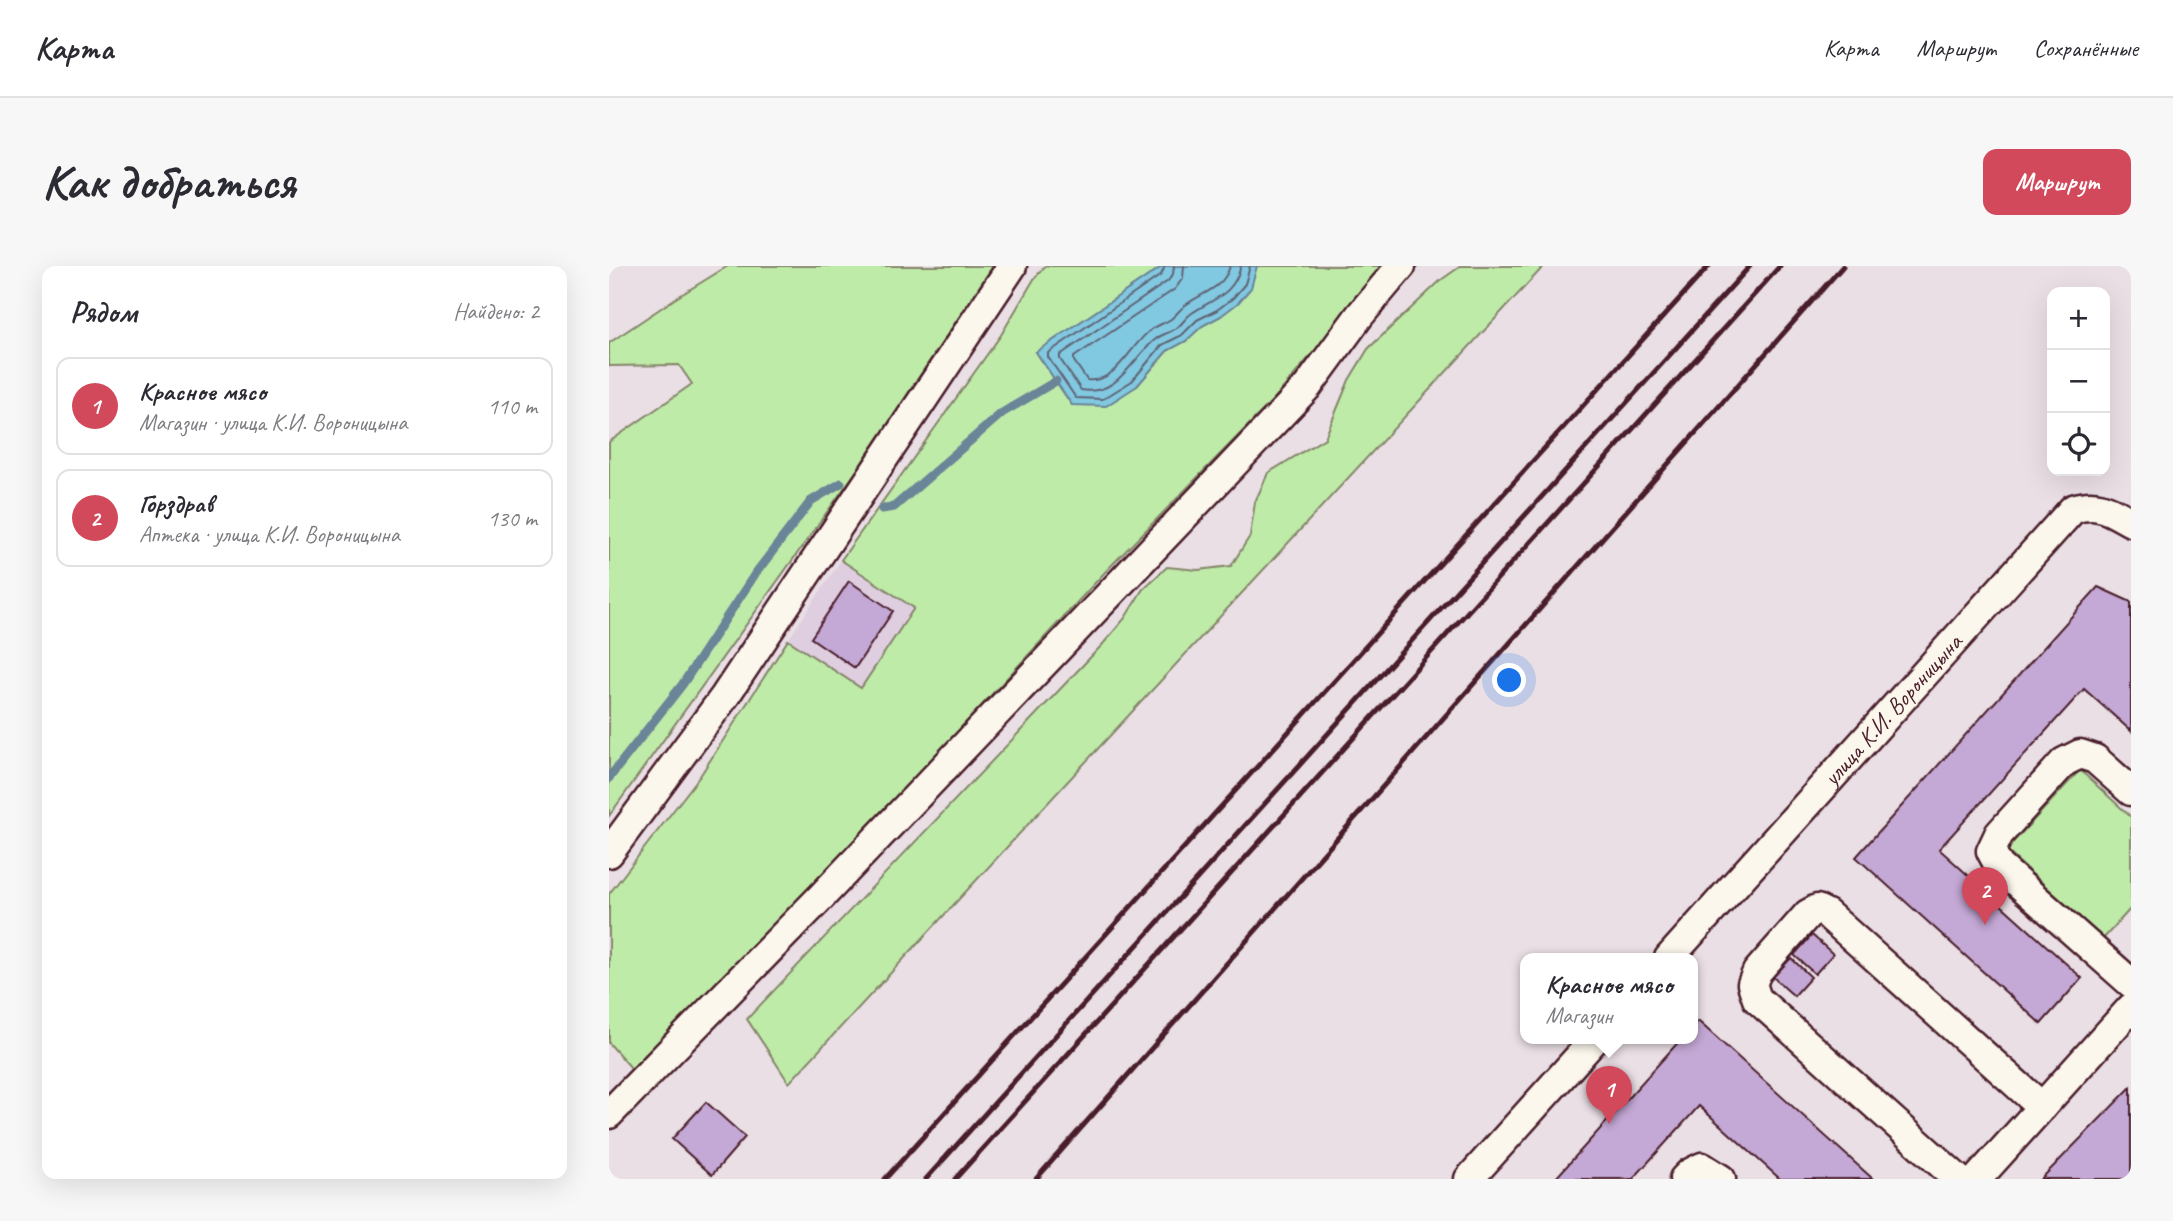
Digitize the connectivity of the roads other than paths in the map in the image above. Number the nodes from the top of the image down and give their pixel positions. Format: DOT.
graph roads {
  1 [pos="1011,266"];
  2 [pos="1401,266"];
  3 [pos="2131,522"];
  4 [pos="2131,791"];
  5 [pos="609,852"];
  6 [pos="1673,953"];
  7 [pos="2131,983"];
  8 [pos="2131,1009"];
  9 [pos="1591,1044"];
  10 [pos="2042,1107"];
  11 [pos="609,1114"];
  12 [pos="1469,1179"];
  13 [pos="1684,1179"];
  14 [pos="1721,1179"];
  15 [pos="1958,1179"];
  16 [pos="1977,1179"];
  1 -- 5 [label="street"];
  2 -- 11 [label="street"];
  3 -- 6 [label="street, улица К.И. Вороницына"];
  4 -- 7 [label="street"];
  8 -- 10 [label="street"];
  9 -- 12 [label="street"];
  10 -- 15 [label="street"];
  10 -- 16 [label="street"];
  13 -- 14 [label="street"];
}
